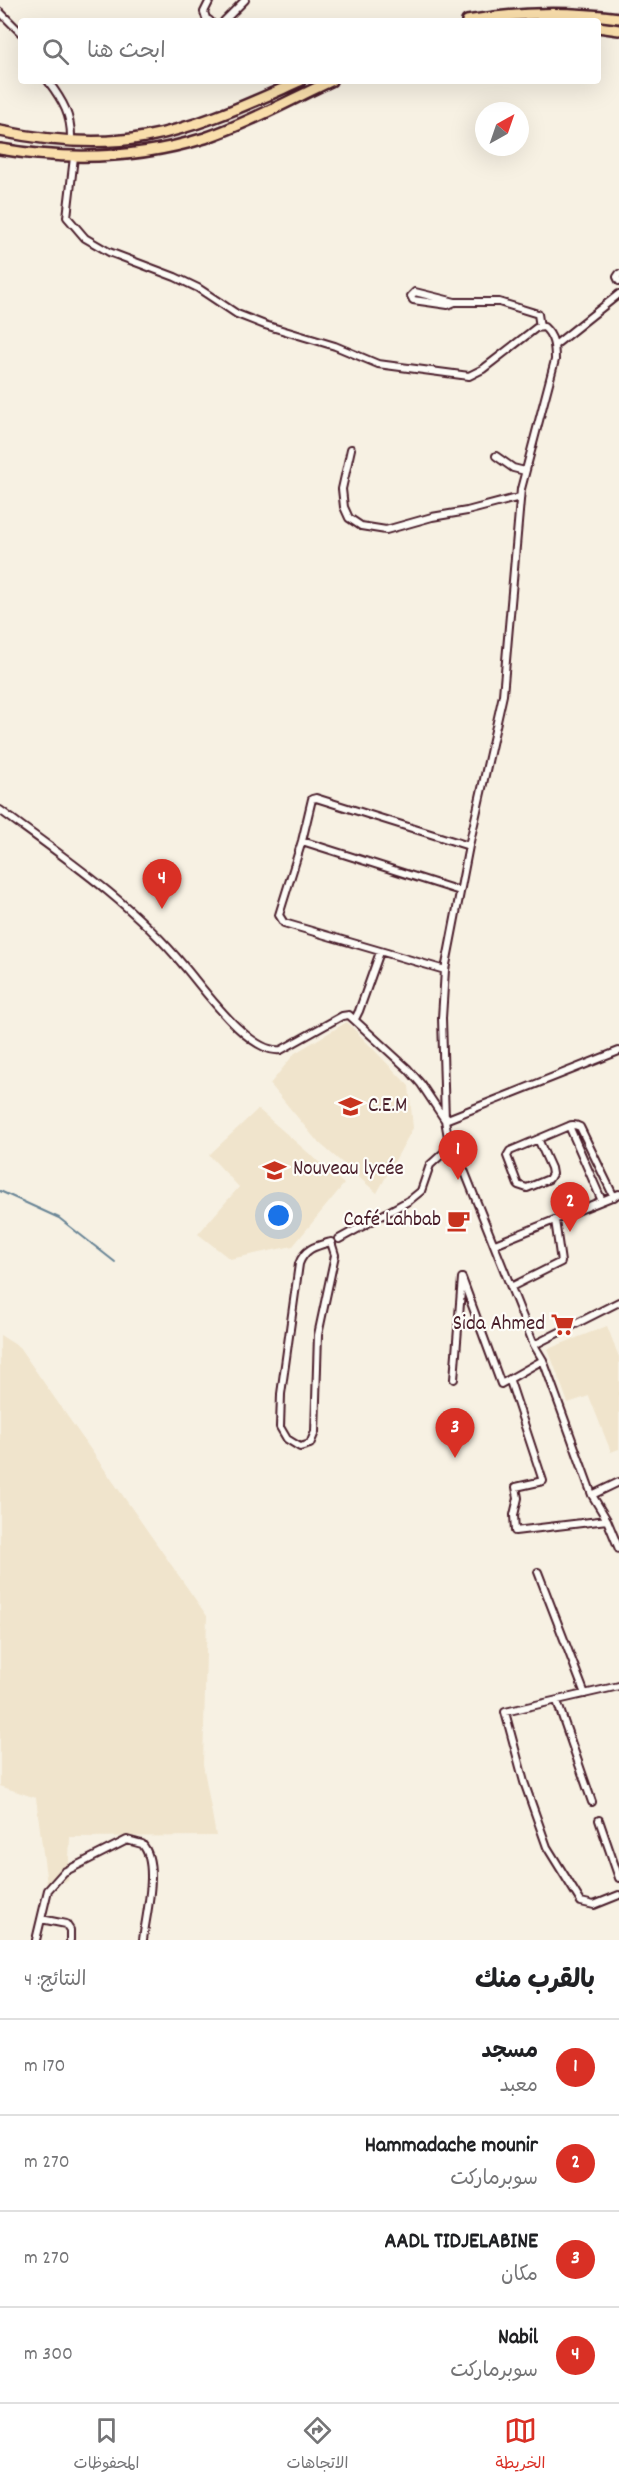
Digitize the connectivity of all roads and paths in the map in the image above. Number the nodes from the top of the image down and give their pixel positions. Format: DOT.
graph roads {
  1 [pos="210,0"];
  2 [pos="245,0"];
  3 [pos="0,12"];
  4 [pos="208,18"];
  5 [pos="227,18"];
  6 [pos="489,18"];
  7 [pos="619,18"];
  8 [pos="601,27"];
  9 [pos="18,30"];
  10 [pos="619,30"];
  11 [pos="50,84"];
  12 [pos="293,84"];
  13 [pos="324,84"];
  14 [pos="0,131"];
  15 [pos="71,141"];
  16 [pos="0,148"];
  17 [pos="74,157"];
  18 [pos="619,274"];
  19 [pos="619,281"];
  20 [pos="619,294"];
  21 [pos="455,302"];
  22 [pos="540,327"];
  23 [pos="555,345"];
  24 [pos="351,449"];
  25 [pos="496,456"];
  26 [pos="525,471"];
  27 [pos="520,497"];
  28 [pos="0,810"];
  29 [pos="302,841"];
  30 [pos="469,846"];
  31 [pos="460,891"];
  32 [pos="380,952"];
  33 [pos="445,970"];
  34 [pos="355,1019"];
  35 [pos="619,1051"];
  36 [pos="445,1120"];
  37 [pos="568,1126"];
  38 [pos="538,1139"];
  39 [pos="451,1146"];
  40 [pos="616,1195"];
  41 [pos="602,1201"];
  42 [pos="555,1220"];
  43 [pos="339,1239"];
  44 [pos="331,1242"];
  45 [pos="495,1244"];
  46 [pos="511,1287"];
  47 [pos="619,1302"];
  48 [pos="534,1346"];
  49 [pos="543,1360"];
  50 [pos="454,1379"];
  51 [pos="510,1380"];
  52 [pos="619,1482"];
  53 [pos="592,1495"];
  54 [pos="607,1521"];
  55 [pos="619,1549"];
  56 [pos="538,1572"];
  57 [pos="619,1686"];
  58 [pos="585,1694"];
  59 [pos="557,1701"];
  60 [pos="592,1802"];
  61 [pos="599,1820"];
  62 [pos="619,1878"];
  63 [pos="619,1895"];
  64 [pos="41,1919"];
  65 [pos="36,1940"];
  66 [pos="70,1940"];
  67 [pos="143,1940"];
  1 -- 4 [label="street"];
  2 -- 5 [label="street"];
  3 -- 9 [label="street"];
  6 -- 7 [label="highway"];
  8 -- 10 [label="highway"];
  11 -- 15 [label="street"];
  12 -- 15 [label="highway"];
  13 -- 17 [label="highway"];
  14 -- 15 [label="highway"];
  16 -- 17 [label="highway"];
  17 -- 22 [label="street"];
  18 -- 19 [label="street"];
  20 -- 23 [label="street"];
  21 -- 21 [label="street"];
  21 -- 22 [label="street"];
  22 -- 23 [label="street"];
  23 -- 26 [label="street"];
  24 -- 27 [label="street"];
  25 -- 26 [label="street"];
  26 -- 27 [label="street"];
  27 -- 30 [label="street"];
  28 -- 34 [label="street"];
  29 -- 30 [label="street"];
  29 -- 31 [label="street"];
  29 -- 32 [label="street"];
  30 -- 31 [label="street"];
  31 -- 33 [label="street"];
  32 -- 33 [label="street"];
  32 -- 34 [label="street"];
  33 -- 36 [label="street"];
  34 -- 36 [label="street"];
  35 -- 36 [label="street"];
  36 -- 39 [label="street"];
  37 -- 38 [label="street"];
  37 -- 40 [label="street"];
  37 -- 41 [label="street"];
  38 -- 38 [label="street"];
  39 -- 43 [label="street"];
  39 -- 45 [label="street"];
  40 -- 41 [label="street"];
  41 -- 42 [label="street"];
  42 -- 45 [label="street"];
  42 -- 46 [label="street"];
  44 -- 44 [label="street"];
  45 -- 46 [label="street"];
  46 -- 48 [label="street"];
  47 -- 48 [label="street"];
  48 -- 49 [label="street"];
  49 -- 51 [label="street"];
  49 -- 53 [label="street"];
  50 -- 51 [label="street"];
  51 -- 54 [label="street"];
  52 -- 53 [label="street"];
  53 -- 54 [label="street"];
  54 -- 55 [label="street"];
  56 -- 58 [label="street"];
  57 -- 58 [label="street"];
  58 -- 59 [label="street"];
  59 -- 60 [label="street"];
  59 -- 63 [label="street"];
  61 -- 62 [label="street"];
  64 -- 65 [label="street"];
  64 -- 66 [label="street"];
  64 -- 67 [label="street"];
}
